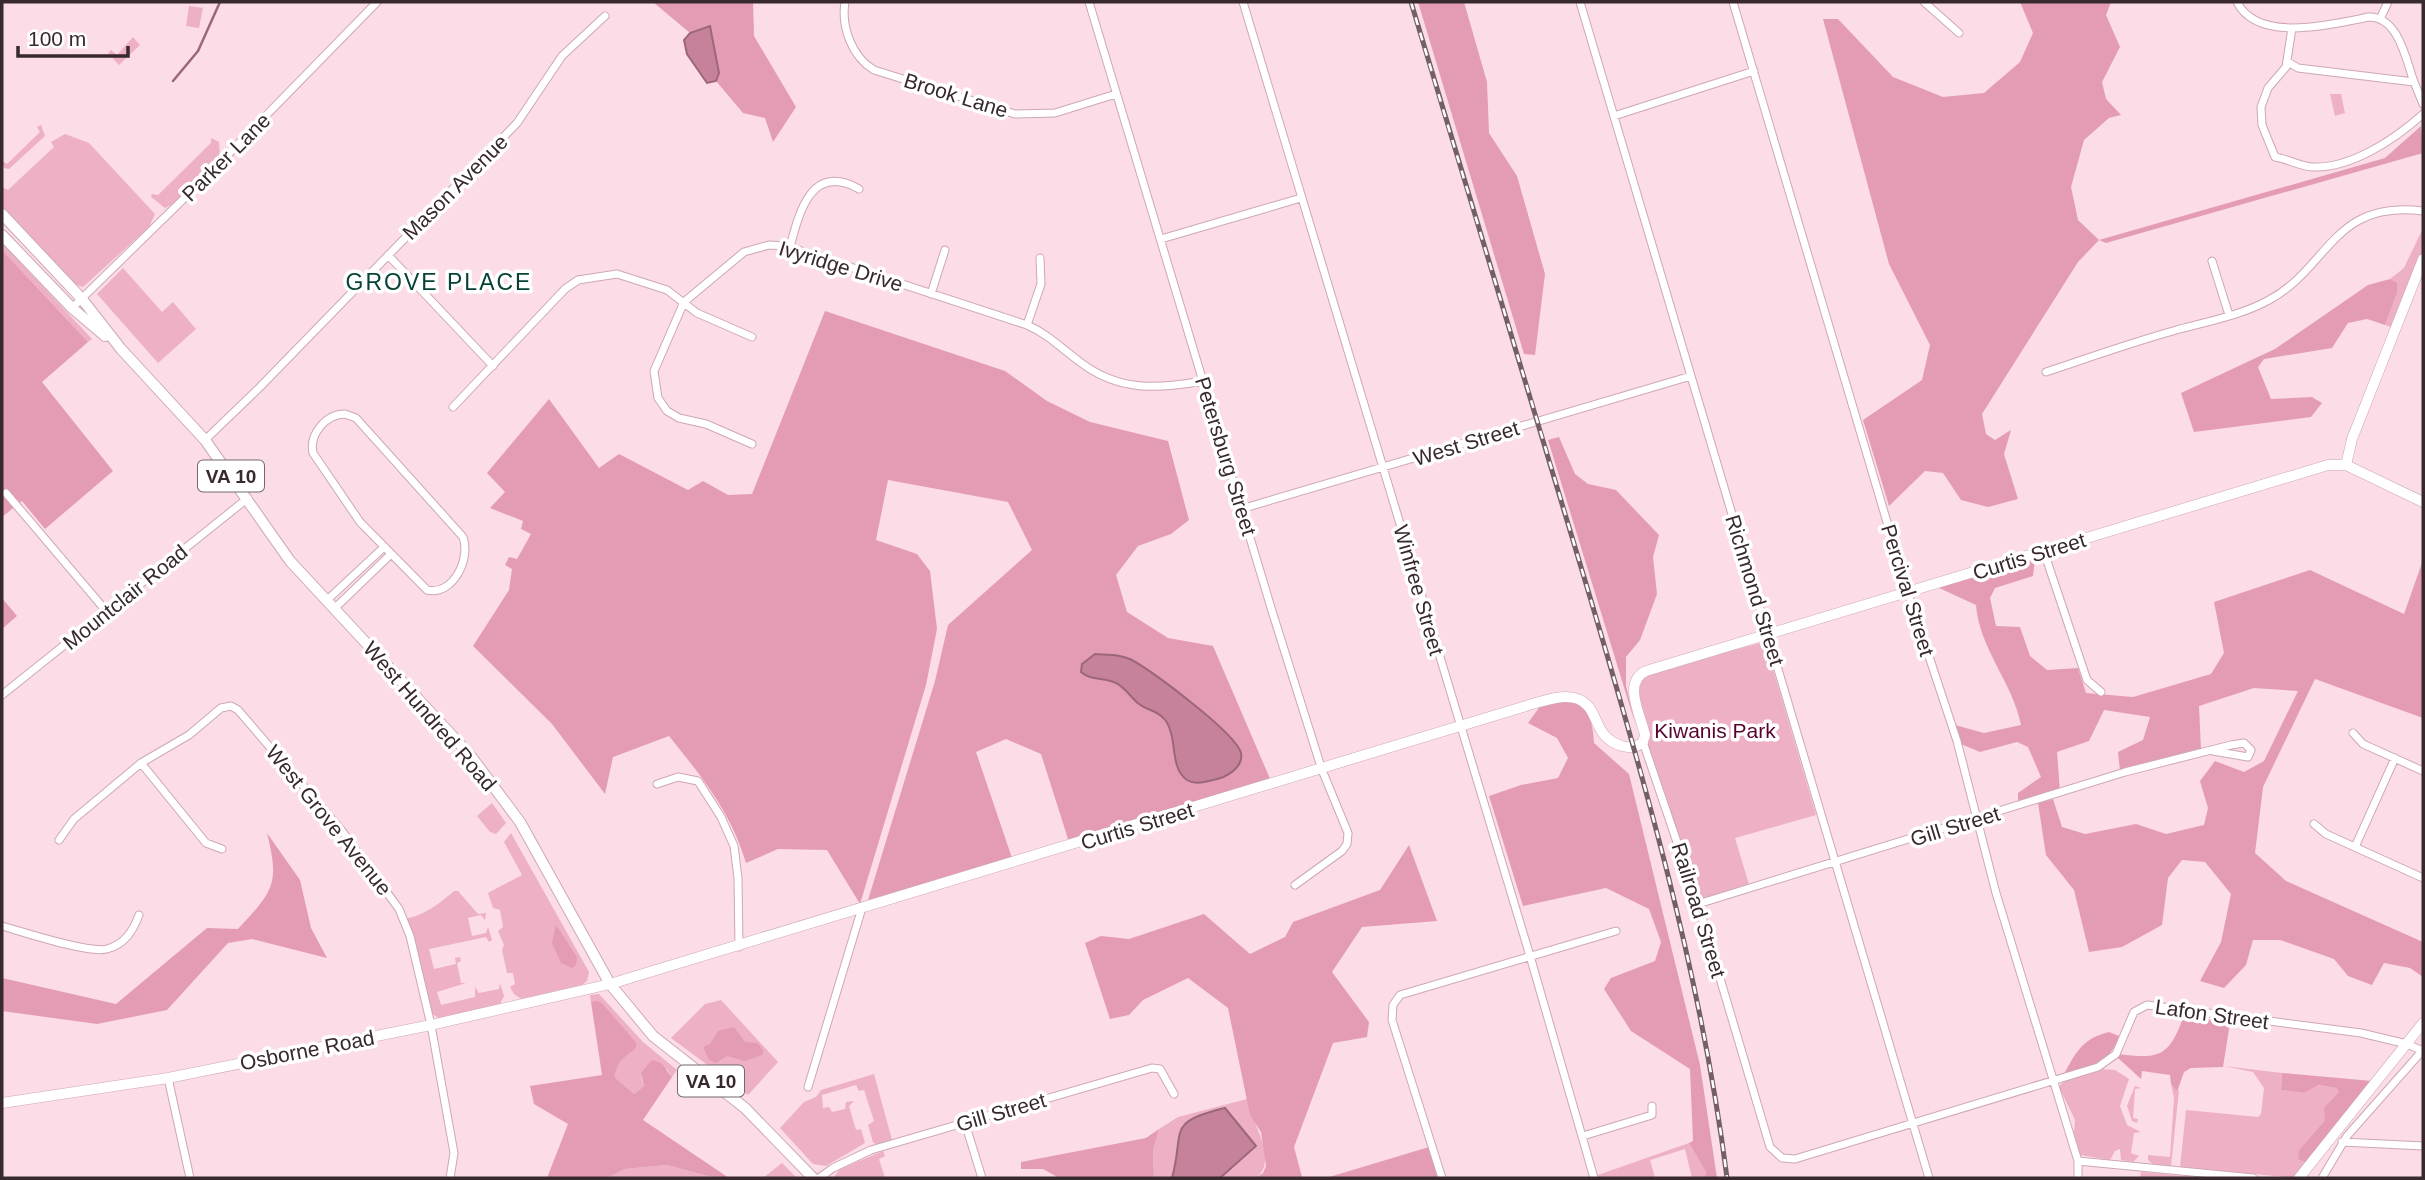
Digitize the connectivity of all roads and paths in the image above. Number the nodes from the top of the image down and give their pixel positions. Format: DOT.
graph roads {
  1 [pos="377,2"];
  2 [pos="845,2"];
  3 [pos="1089,2"];
  4 [pos="1243,2"];
  5 [pos="1580,2"];
  6 [pos="1733,2"];
  7 [pos="1924,2"];
  8 [pos="2237,2"];
  9 [pos="2388,2"];
  10 [pos="605,16"];
  11 [pos="2381,19"];
  12 [pos="2292,28"];
  13 [pos="1959,33"];
  14 [pos="2288,62"];
  15 [pos="1754,71"];
  16 [pos="2414,82"];
  17 [pos="1116,94"];
  18 [pos="2423,104"];
  19 [pos="2423,114"];
  20 [pos="1614,116"];
  21 [pos="859,189"];
  22 [pos="1301,198"];
  23 [pos="2423,211"];
  24 [pos="2,214"];
  25 [pos="2,235"];
  26 [pos="1161,239"];
  27 [pos="790,247"];
  28 [pos="945,250"];
  29 [pos="388,255"];
  30 [pos="1040,258"];
  31 [pos="2423,259"];
  32 [pos="2213,261"];
  33 [pos="931,294"];
  34 [pos="82,299"];
  35 [pos="684,302"];
  36 [pos="72,308"];
  37 [pos="2229,315"];
  38 [pos="1027,325"];
  39 [pos="752,337"];
  40 [pos="121,349"];
  41 [pos="493,366"];
  42 [pos="2046,373"];
  43 [pos="1691,376"];
  44 [pos="1203,381"];
  45 [pos="453,407"];
  46 [pos="205,440"];
  47 [pos="752,444"];
  48 [pos="2346,465"];
  49 [pos="1383,468"];
  50 [pos="6,493"];
  51 [pos="247,498"];
  52 [pos="2423,502"];
  53 [pos="1241,509"];
  54 [pos="383,548"];
  55 [pos="2044,552"];
  56 [pos="390,555"];
  57 [pos="1908,593"];
  58 [pos="330,605"];
  59 [pos="107,612"];
  60 [pos="1768,635"];
  61 [pos="1634,682"];
  62 [pos="2101,692"];
  63 [pos="2,695"];
  64 [pos="1459,727"];
  65 [pos="2353,733"];
  66 [pos="1643,743"];
  67 [pos="2213,751"];
  68 [pos="2395,758"];
  69 [pos="141,763"];
  70 [pos="1322,770"];
  71 [pos="2423,771"];
  72 [pos="657,784"];
  73 [pos="1977,820"];
  74 [pos="2314,824"];
  75 [pos="59,840"];
  76 [pos="2355,847"];
  77 [pos="222,849"];
  78 [pos="1836,862"];
  79 [pos="2423,878"];
  80 [pos="1295,885"];
  81 [pos="1698,904"];
  82 [pos="862,908"];
  83 [pos="139,915"];
  84 [pos="2,926"];
  85 [pos="1616,931"];
  86 [pos="739,947"];
  87 [pos="1530,956"];
  88 [pos="610,984"];
  89 [pos="2423,1023"];
  90 [pos="431,1025"];
  91 [pos="2406,1044"];
  92 [pos="2423,1051"];
  93 [pos="168,1078"];
  94 [pos="2053,1080"];
  95 [pos="808,1087"];
  96 [pos="1174,1094"];
  97 [pos="2,1103"];
  98 [pos="1652,1107"];
  99 [pos="965,1123"];
  100 [pos="1912,1123"];
  101 [pos="1583,1136"];
  102 [pos="1768,1139"];
  103 [pos="2342,1142"];
  104 [pos="2423,1146"];
  105 [pos="2078,1161"];
  106 [pos="190,1178"];
  107 [pos="450,1178"];
  108 [pos="813,1178"];
  109 [pos="820,1178"];
  110 [pos="982,1178"];
  111 [pos="1442,1178"];
  112 [pos="1594,1178"];
  113 [pos="1929,1178"];
  114 [pos="2078,1178"];
  115 [pos="2253,1178"];
  116 [pos="2299,1178"];
  117 [pos="2322,1178"];
  1 -- 34 [label="street, Parker Lane"];
  2 -- 17 [label="street, Brook Lane"];
  3 -- 17 [label="street, Petersburg Street"];
  4 -- 22 [label="street, Winfree Street"];
  5 -- 20 [label="street, Richmond Street"];
  6 -- 15 [label="street, Percival Street"];
  7 -- 13 [label="street"];
  8 -- 12 [label="street"];
  9 -- 11 [label="street"];
  10 -- 29 [label="street, Mason Avenue"];
  11 -- 12 [label="street"];
  11 -- 16 [label="street"];
  12 -- 14 [label="street"];
  14 -- 16 [label="street"];
  14 -- 19 [label="street"];
  15 -- 20 [label="street"];
  15 -- 57 [label="street, Percival Street"];
  16 -- 18 [label="street"];
  17 -- 26 [label="street, Petersburg Street"];
  20 -- 43 [label="street, Richmond Street"];
  21 -- 27 [label="street"];
  22 -- 26 [label="street"];
  22 -- 49 [label="street, Winfree Street"];
  23 -- 37 [label="street"];
  24 -- 34 [label="main road, West Hundred Road / VA 10"];
  25 -- 36 [label="main road, West Hundred Road / VA 10"];
  26 -- 44 [label="street, Petersburg Street"];
  27 -- 33 [label="street, Ivyridge Drive"];
  27 -- 35 [label="street, Ivyridge Drive"];
  28 -- 33 [label="street"];
  29 -- 41 [label="street"];
  29 -- 46 [label="street, Mason Avenue"];
  30 -- 38 [label="street"];
  31 -- 48 [label="street"];
  32 -- 37 [label="street"];
  33 -- 38 [label="street, Ivyridge Drive"];
  34 -- 36 [label="street, Parker Lane"];
  34 -- 40 [label="main road, West Hundred Road / VA 10"];
  35 -- 39 [label="street"];
  35 -- 41 [label="street"];
  35 -- 47 [label="street, Ivyridge Drive"];
  36 -- 40 [label="main road, West Hundred Road / VA 10"];
  37 -- 42 [label="street"];
  38 -- 44 [label="street, Ivyridge Drive"];
  40 -- 46 [label="main road, West Hundred Road / VA 10"];
  41 -- 45 [label="street"];
  43 -- 49 [label="street, West Street"];
  43 -- 60 [label="street, Richmond Street"];
  44 -- 53 [label="street, Petersburg Street"];
  46 -- 51 [label="main road, West Hundred Road / VA 10"];
  48 -- 52 [label="street"];
  48 -- 55 [label="street, Curtis Street"];
  49 -- 53 [label="street, West Street"];
  49 -- 64 [label="street, Winfree Street"];
  50 -- 59 [label="street"];
  51 -- 58 [label="main road, West Hundred Road / VA 10"];
  51 -- 59 [label="street, Mountclair Road"];
  53 -- 70 [label="street, Petersburg Street"];
  54 -- 56 [label="street"];
  54 -- 56 [label="street"];
  54 -- 58 [label="street"];
  55 -- 57 [label="street, Curtis Street"];
  55 -- 62 [label="street"];
  56 -- 58 [label="street"];
  57 -- 60 [label="street, Curtis Street"];
  57 -- 73 [label="street, Percival Street"];
  58 -- 88 [label="main road, West Hundred Road / VA 10"];
  59 -- 63 [label="street, Mountclair Road"];
  60 -- 61 [label="street, Curtis Street"];
  60 -- 78 [label="street, Richmond Street"];
  61 -- 66 [label="street, Railroad Street"];
  64 -- 66 [label="street, Curtis Street"];
  64 -- 70 [label="street, Curtis Street"];
  64 -- 87 [label="street, Winfree Street"];
  65 -- 68 [label="street"];
  66 -- 81 [label="street, Railroad Street"];
  67 -- 73 [label="street, Gill Street"];
  68 -- 71 [label="street"];
  68 -- 76 [label="street"];
  69 -- 75 [label="street"];
  69 -- 77 [label="street"];
  69 -- 90 [label="street, West Grove Avenue"];
  70 -- 80 [label="street, Petersburg Street"];
  70 -- 82 [label="street, Curtis Street"];
  72 -- 86 [label="street"];
  73 -- 78 [label="street, Gill Street"];
  73 -- 94 [label="street, Percival Street"];
  74 -- 76 [label="street"];
  76 -- 79 [label="street"];
  78 -- 81 [label="street, Gill Street"];
  78 -- 100 [label="street, Richmond Street"];
  81 -- 102 [label="street, Railroad Street"];
  82 -- 86 [label="street, Curtis Street"];
  82 -- 95 [label="street"];
  83 -- 84 [label="street"];
  85 -- 87 [label="street"];
  86 -- 88 [label="street, Curtis Street"];
  87 -- 101 [label="street, Winfree Street"];
  87 -- 111 [label="street"];
  88 -- 90 [label="street, Osborne Road"];
  88 -- 108 [label="main road, West Hundred Road / VA 10"];
  89 -- 91 [label="street"];
  90 -- 93 [label="street, Osborne Road"];
  90 -- 107 [label="street, West Grove Avenue"];
  91 -- 92 [label="street, Lafon Street"];
  91 -- 94 [label="street, Lafon Street"];
  91 -- 116 [label="street"];
  92 -- 103 [label="street"];
  93 -- 97 [label="street, Osborne Road"];
  93 -- 106 [label="street"];
  94 -- 100 [label="street, Lafon Street"];
  94 -- 105 [label="street, Percival Street"];
  96 -- 99 [label="street, Gill Street"];
  98 -- 101 [label="street"];
  99 -- 109 [label="street, Gill Street"];
  99 -- 110 [label="street"];
  100 -- 102 [label="street, Lafon Street"];
  100 -- 113 [label="street, Richmond Street"];
  101 -- 112 [label="street, Winfree Street"];
  103 -- 104 [label="street"];
  103 -- 117 [label="street"];
  105 -- 114 [label="street, Percival Street"];
  105 -- 115 [label="street"];
}
